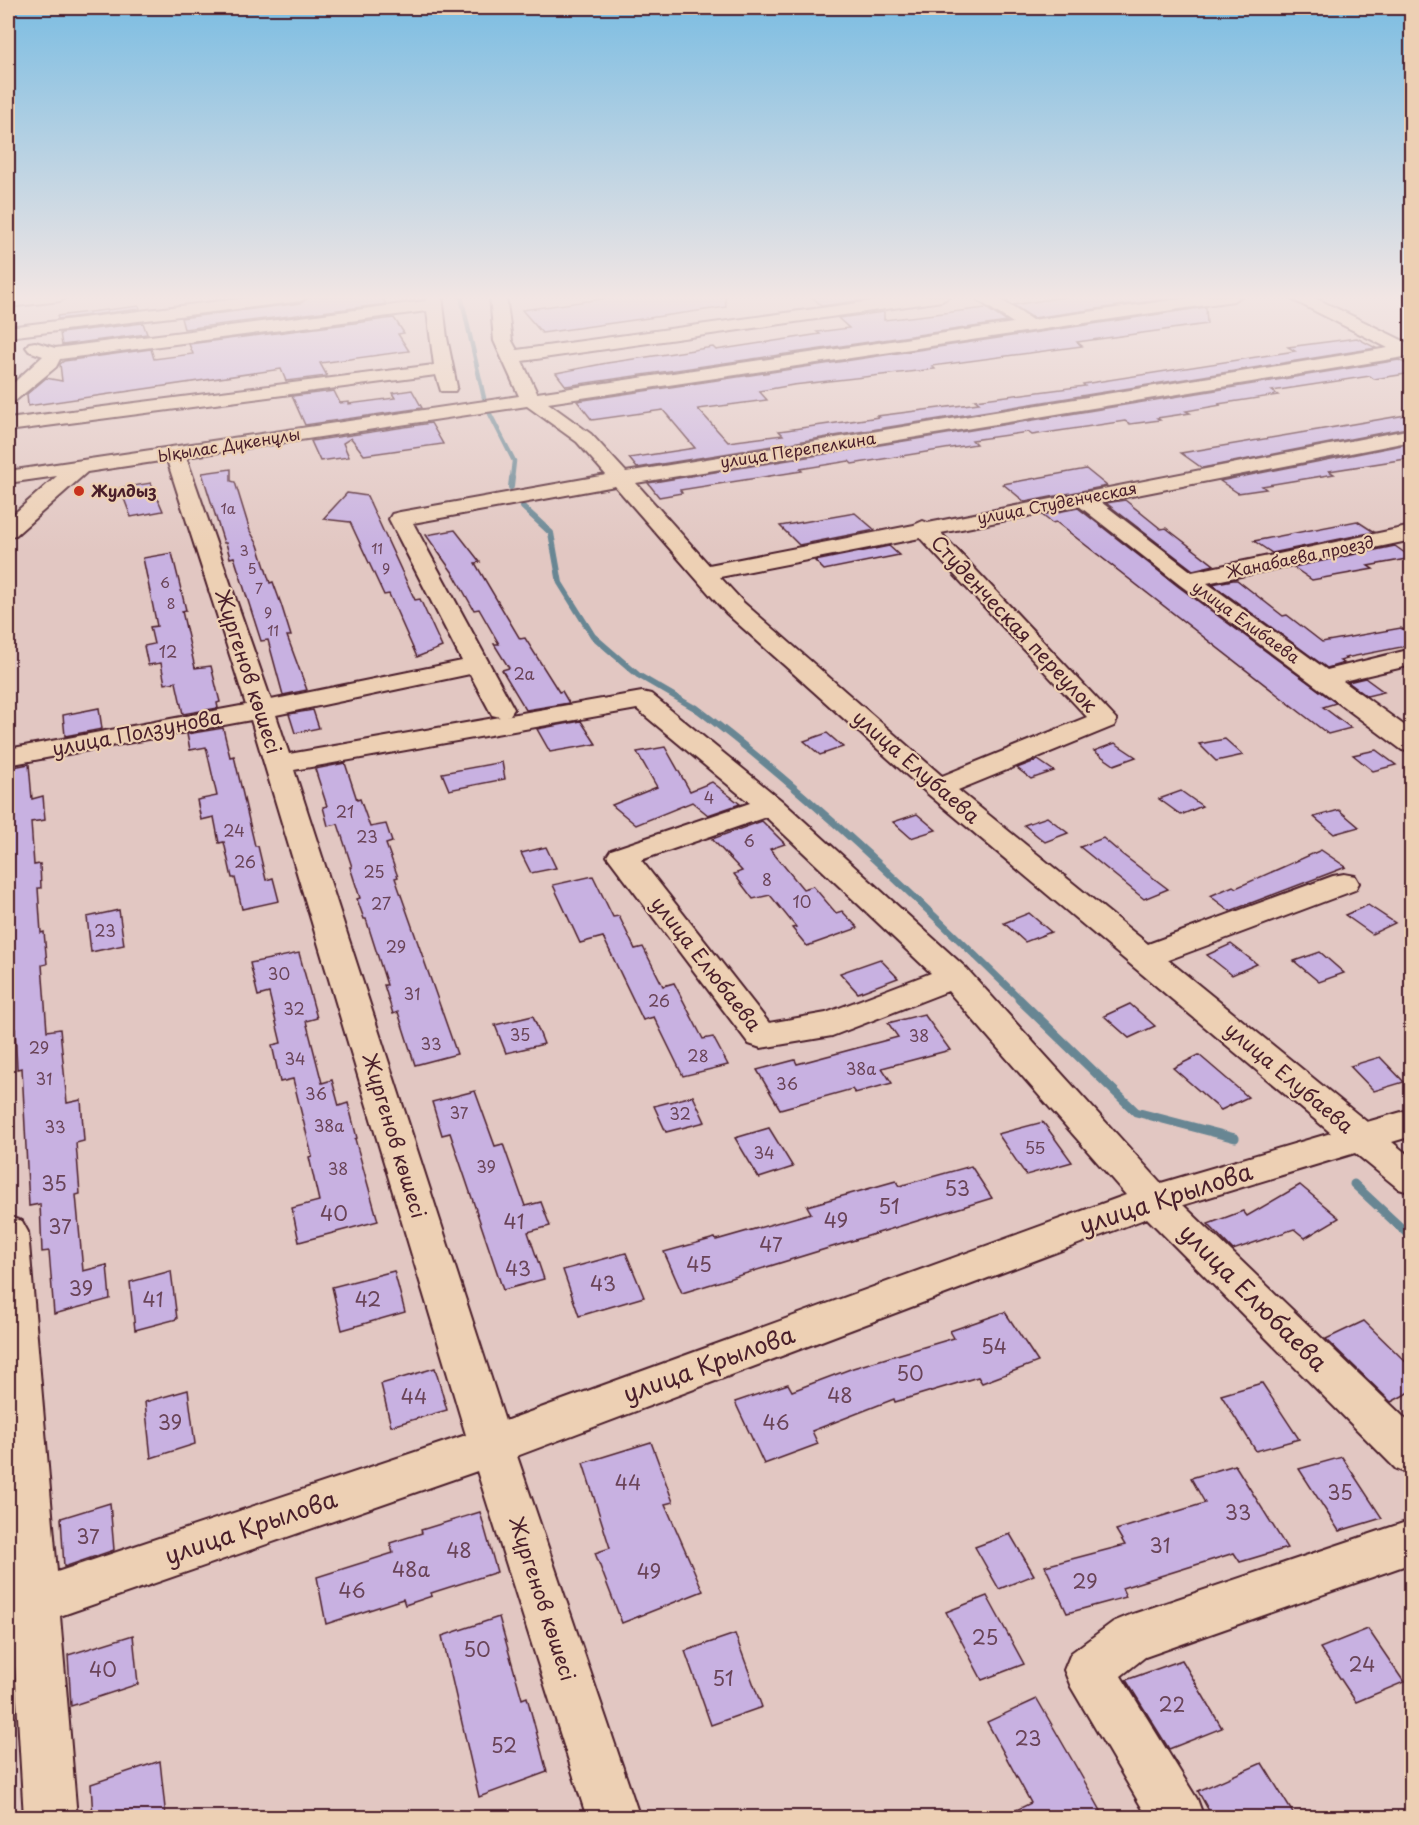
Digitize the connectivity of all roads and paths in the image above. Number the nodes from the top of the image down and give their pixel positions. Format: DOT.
graph roads {
  1 [pos="27,381"];
  2 [pos="348,381"];
  3 [pos="446,381"];
  4 [pos="521,381"];
  5 [pos="656,381"];
  6 [pos="1223,381"];
  7 [pos="8,397"];
  8 [pos="531,400"];
  9 [pos="455,411"];
  10 [pos="8,425"];
  11 [pos="1412,435"];
  12 [pos="175,454"];
  13 [pos="79,468"];
  14 [pos="8,477"];
  15 [pos="621,478"];
  16 [pos="1082,498"];
  17 [pos="923,528"];
  18 [pos="8,530"];
  19 [pos="1412,533"];
  20 [pos="703,573"];
  21 [pos="1188,580"];
  22 [pos="1412,657"];
  23 [pos="478,665"];
  24 [pos="1324,678"];
  25 [pos="501,709"];
  26 [pos="261,710"];
  27 [pos="1412,744"];
  28 [pos="8,757"];
  29 [pos="278,764"];
  30 [pos="938,788"];
  31 [pos="771,806"];
  32 [pos="1344,883"];
  33 [pos="1144,957"];
  34 [pos="954,976"];
  35 [pos="1412,1122"];
  36 [pos="1360,1137"];
  37 [pos="1412,1179"];
  38 [pos="1154,1200"];
  39 [pos="8,1232"];
  40 [pos="491,1446"];
  41 [pos="1412,1455"];
  42 [pos="1412,1541"];
  43 [pos="21,1607"];
  44 [pos="51,1818"];
  45 [pos="614,1818"];
  46 [pos="1178,1818"];
  1 -- 7 [label="street"];
  2 -- 10 [label="street"];
  3 -- 9 [label="street"];
  4 -- 8 [label="street, улица Елубаева"];
  5 -- 8 [label="street, Ықылас Дүкенұлы"];
  6 -- 15 [label="street, улица Перепелкина"];
  8 -- 9 [label="street, Ықылас Дүкенұлы"];
  8 -- 15 [label="street, улица Елубаева"];
  9 -- 12 [label="street, Ықылас Дүкенұлы"];
  11 -- 16 [label="street, улица Студенческая"];
  12 -- 13 [label="street, Ықылас Дүкенұлы"];
  12 -- 26 [label="street, Жүргенов көшесі"];
  13 -- 14 [label="street, Ықылас Дүкенұлы"];
  13 -- 18 [label="street"];
  15 -- 20 [label="street, улица Елубаева"];
  15 -- 23 [label="street, улица Перепелкина"];
  16 -- 17 [label="street, улица Студенческая"];
  16 -- 21 [label="street, улица Елибаева"];
  17 -- 20 [label="street, улица Студенческая"];
  17 -- 30 [label="street, Студенческая переулок"];
  19 -- 21 [label="street, Жанабаева проезд"];
  20 -- 30 [label="street, улица Елубаева"];
  21 -- 24 [label="street, улица Елибаева"];
  22 -- 24 [label="street"];
  23 -- 25 [label="street"];
  23 -- 26 [label="street, улица Ползунова"];
  24 -- 27 [label="street, улица Елибаева"];
  26 -- 28 [label="street, улица Ползунова"];
  26 -- 29 [label="street, Жүргенов көшесі"];
  29 -- 31 [label="street, улица Елюбаева"];
  29 -- 40 [label="street, Жүргенов көшесі"];
  30 -- 33 [label="street, улица Елубаева"];
  31 -- 34 [label="street, улица Елюбаева"];
  31 -- 34 [label="street, улица Елюбаева"];
  32 -- 33 [label="street"];
  33 -- 36 [label="street, улица Елубаева"];
  34 -- 38 [label="street, улица Елюбаева"];
  35 -- 36 [label="street, улица Крылова"];
  36 -- 37 [label="street, улица Елубаева"];
  36 -- 38 [label="street, улица Крылова"];
  38 -- 40 [label="street, улица Крылова"];
  38 -- 41 [label="street, улица Елюбаева"];
  39 -- 43 [label="street"];
  40 -- 43 [label="street, улица Крылова"];
  40 -- 45 [label="street, Жүргенов көшесі"];
  42 -- 46 [label="street"];
  43 -- 44 [label="street"];
}
